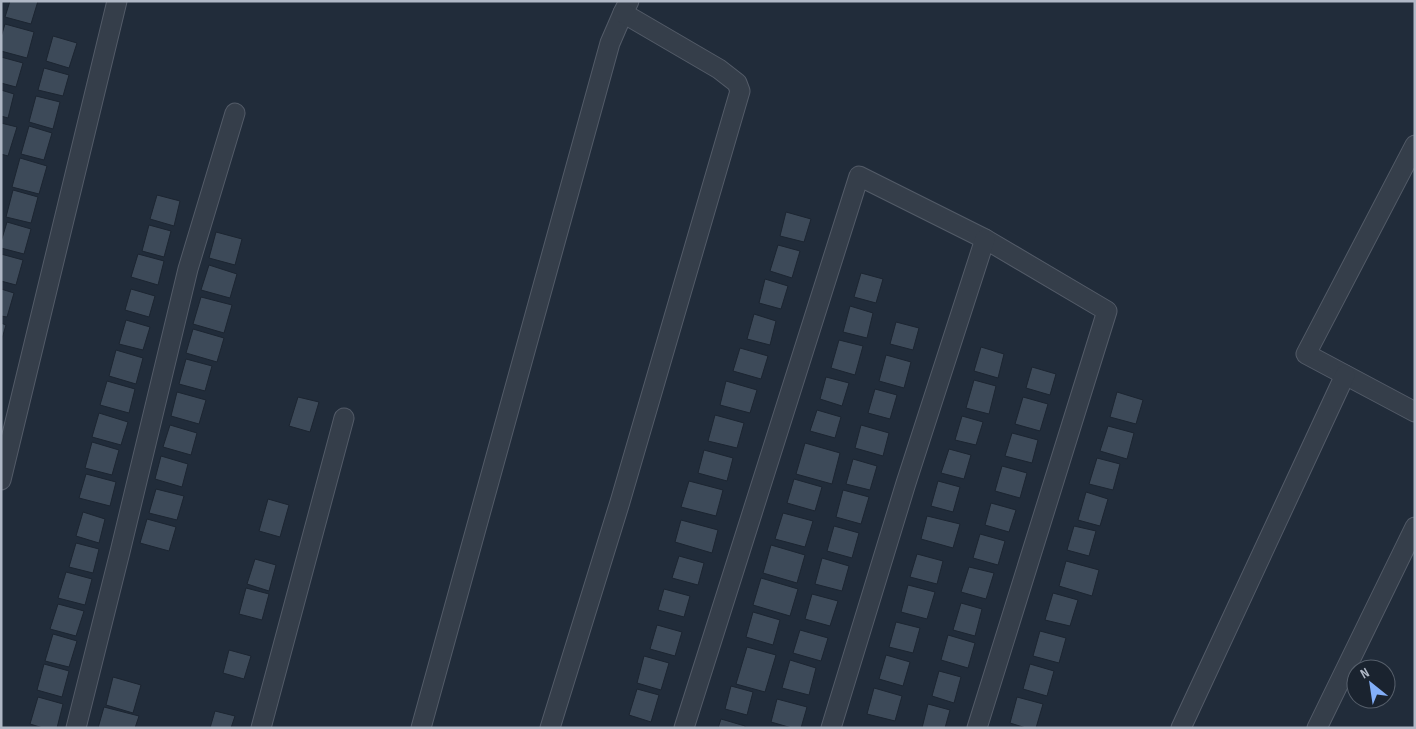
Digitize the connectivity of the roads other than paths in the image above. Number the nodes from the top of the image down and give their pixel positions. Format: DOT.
graph roads {
  1 [pos="117,1"];
  2 [pos="626,7"];
  3 [pos="235,113"];
  4 [pos="1415,145"];
  5 [pos="985,239"];
  6 [pos="1344,375"];
  7 [pos="1413,408"];
  8 [pos="344,418"];
  9 [pos="1,480"];
  10 [pos="1415,527"];
  11 [pos="76,728"];
  12 [pos="261,728"];
  13 [pos="421,728"];
  14 [pos="550,728"];
  15 [pos="684,728"];
  16 [pos="831,728"];
  17 [pos="978,728"];
  18 [pos="1181,728"];
  19 [pos="1317,728"];
  1 -- 9 [label="street"];
  2 -- 13 [label="street"];
  2 -- 14 [label="street"];
  3 -- 11 [label="street"];
  4 -- 6 [label="street"];
  5 -- 15 [label="street"];
  5 -- 16 [label="street"];
  5 -- 17 [label="street"];
  6 -- 7 [label="street"];
  6 -- 18 [label="street"];
  8 -- 12 [label="street"];
  10 -- 19 [label="street"];
}
